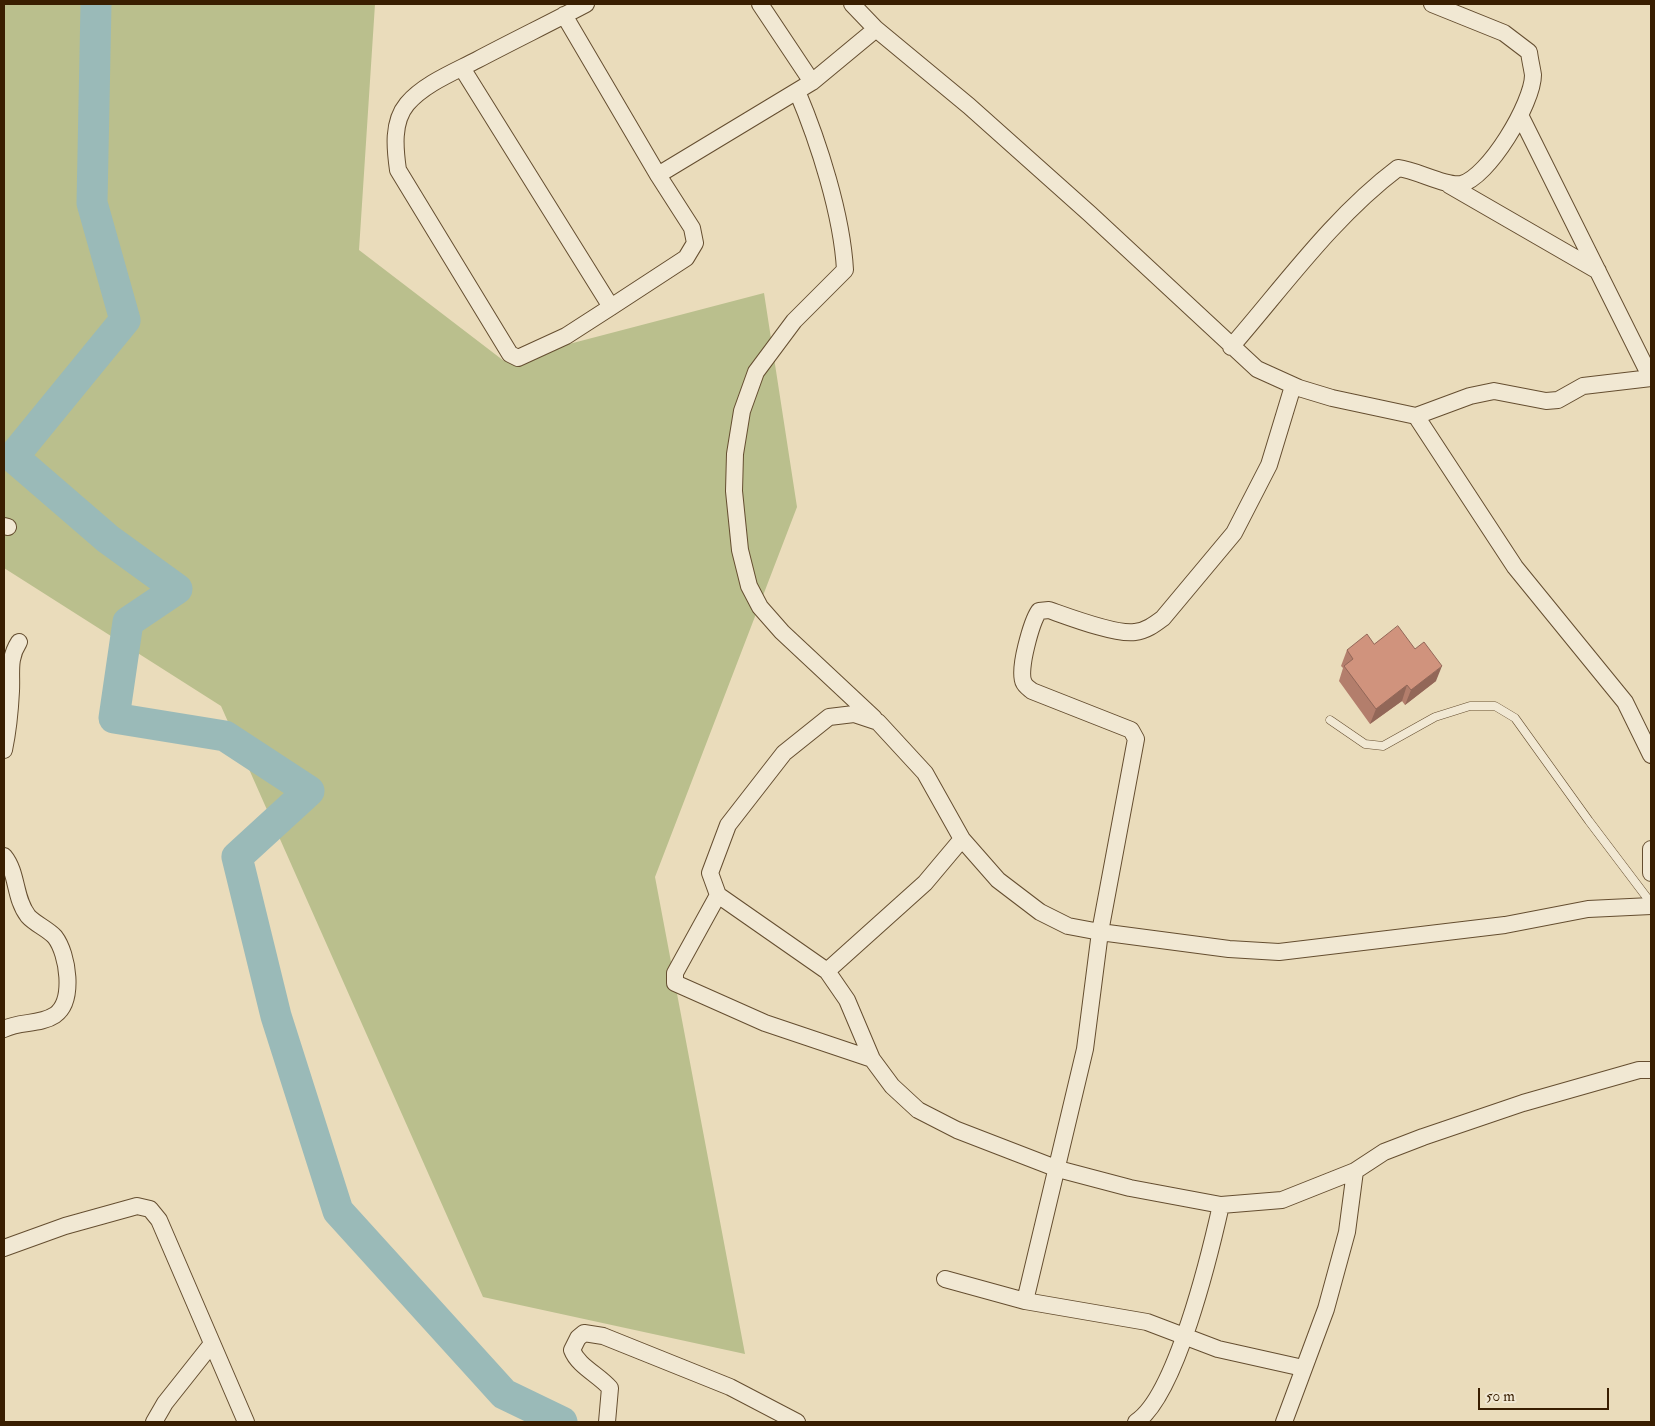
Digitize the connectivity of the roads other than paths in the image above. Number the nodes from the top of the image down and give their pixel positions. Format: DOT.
graph roads {
  1 [pos="586,4"];
  2 [pos="760,4"];
  3 [pos="852,4"];
  4 [pos="1432,4"];
  5 [pos="564,15"];
  6 [pos="876,29"];
  7 [pos="462,68"];
  8 [pos="812,82"];
  9 [pos="797,91"];
  10 [pos="1520,115"];
  11 [pos="658,175"];
  12 [pos="1450,185"];
  13 [pos="1598,271"];
  14 [pos="611,307"];
  15 [pos="1231,347"];
  16 [pos="1651,378"];
  17 [pos="1293,386"];
  18 [pos="1416,416"];
  19 [pos="19,642"];
  20 [pos="1330,720"];
  21 [pos="878,722"];
  22 [pos="4,750"];
  23 [pos="1651,755"];
  24 [pos="962,839"];
  25 [pos="1651,849"];
  26 [pos="4,856"];
  27 [pos="1651,873"];
  28 [pos="718,895"];
  29 [pos="1651,905"];
  30 [pos="1100,932"];
  31 [pos="826,971"];
  32 [pos="4,1029"];
  33 [pos="872,1059"];
  34 [pos="1651,1070"];
  35 [pos="1058,1169"];
  36 [pos="1356,1171"];
  37 [pos="1221,1205"];
  38 [pos="4,1248"];
  39 [pos="946,1279"];
  40 [pos="1025,1300"];
  41 [pos="1184,1336"];
  42 [pos="211,1346"];
  43 [pos="1303,1368"];
  44 [pos="154,1422"];
  45 [pos="246,1422"];
  46 [pos="607,1422"];
  47 [pos="797,1422"];
  48 [pos="1136,1422"];
  49 [pos="1284,1422"];
  1 -- 5 [label="street"];
  2 -- 8 [label="street"];
  3 -- 6 [label="street"];
  4 -- 10 [label="street"];
  5 -- 7 [label="street"];
  5 -- 11 [label="street"];
  6 -- 8 [label="street"];
  6 -- 15 [label="street"];
  7 -- 14 [label="street"];
  7 -- 14 [label="street"];
  8 -- 9 [label="street"];
  9 -- 11 [label="street"];
  9 -- 21 [label="street"];
  10 -- 12 [label="street"];
  10 -- 13 [label="street"];
  11 -- 14 [label="street"];
  12 -- 13 [label="street"];
  12 -- 15 [label="street"];
  13 -- 16 [label="street"];
  15 -- 17 [label="street"];
  16 -- 18 [label="street"];
  17 -- 18 [label="street"];
  17 -- 30 [label="street"];
  18 -- 23 [label="street"];
  19 -- 22 [label="street"];
  20 -- 29 [label="lane"];
  21 -- 24 [label="street"];
  21 -- 28 [label="street"];
  24 -- 30 [label="street"];
  24 -- 31 [label="street"];
  25 -- 27 [label="street"];
  26 -- 32 [label="street"];
  28 -- 31 [label="street"];
  28 -- 33 [label="street"];
  29 -- 30 [label="street"];
  30 -- 35 [label="street"];
  31 -- 33 [label="street"];
  33 -- 35 [label="street"];
  34 -- 36 [label="street"];
  35 -- 37 [label="street"];
  35 -- 40 [label="street"];
  36 -- 37 [label="street"];
  36 -- 43 [label="street"];
  37 -- 41 [label="street"];
  38 -- 42 [label="street"];
  39 -- 40 [label="street"];
  40 -- 41 [label="street"];
  41 -- 43 [label="street"];
  41 -- 48 [label="street"];
  42 -- 44 [label="street"];
  42 -- 45 [label="street"];
  43 -- 49 [label="street"];
  46 -- 47 [label="street"];
}
